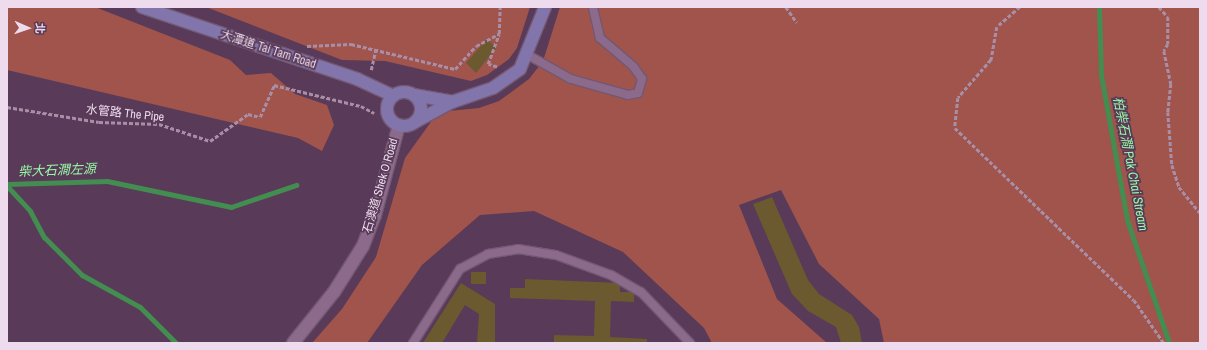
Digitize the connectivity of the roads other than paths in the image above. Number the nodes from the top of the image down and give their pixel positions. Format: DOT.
graph roads {
  1 [pos="142,7"];
  2 [pos="545,7"];
  3 [pos="593,7"];
  4 [pos="528,55"];
  5 [pos="414,95"];
  6 [pos="393,96"];
  7 [pos="452,102"];
  8 [pos="416,122"];
  9 [pos="399,125"];
  10 [pos="293,343"];
  11 [pos="413,343"];
  12 [pos="690,343"];
  1 -- 6 [label="main road, 大潭道 Tai Tam Road"];
  2 -- 4 [label="main road"];
  3 -- 4 [label="lane"];
  4 -- 7 [label="main road"];
  5 -- 6 [label="main road"];
  5 -- 7 [label="main road"];
  5 -- 8 [label="main road"];
  6 -- 9 [label="main road"];
  7 -- 8 [label="main road"];
  8 -- 9 [label="main road"];
  9 -- 10 [label="street, 石澳道 Shek O Road"];
  11 -- 12 [label="lane"];
}
